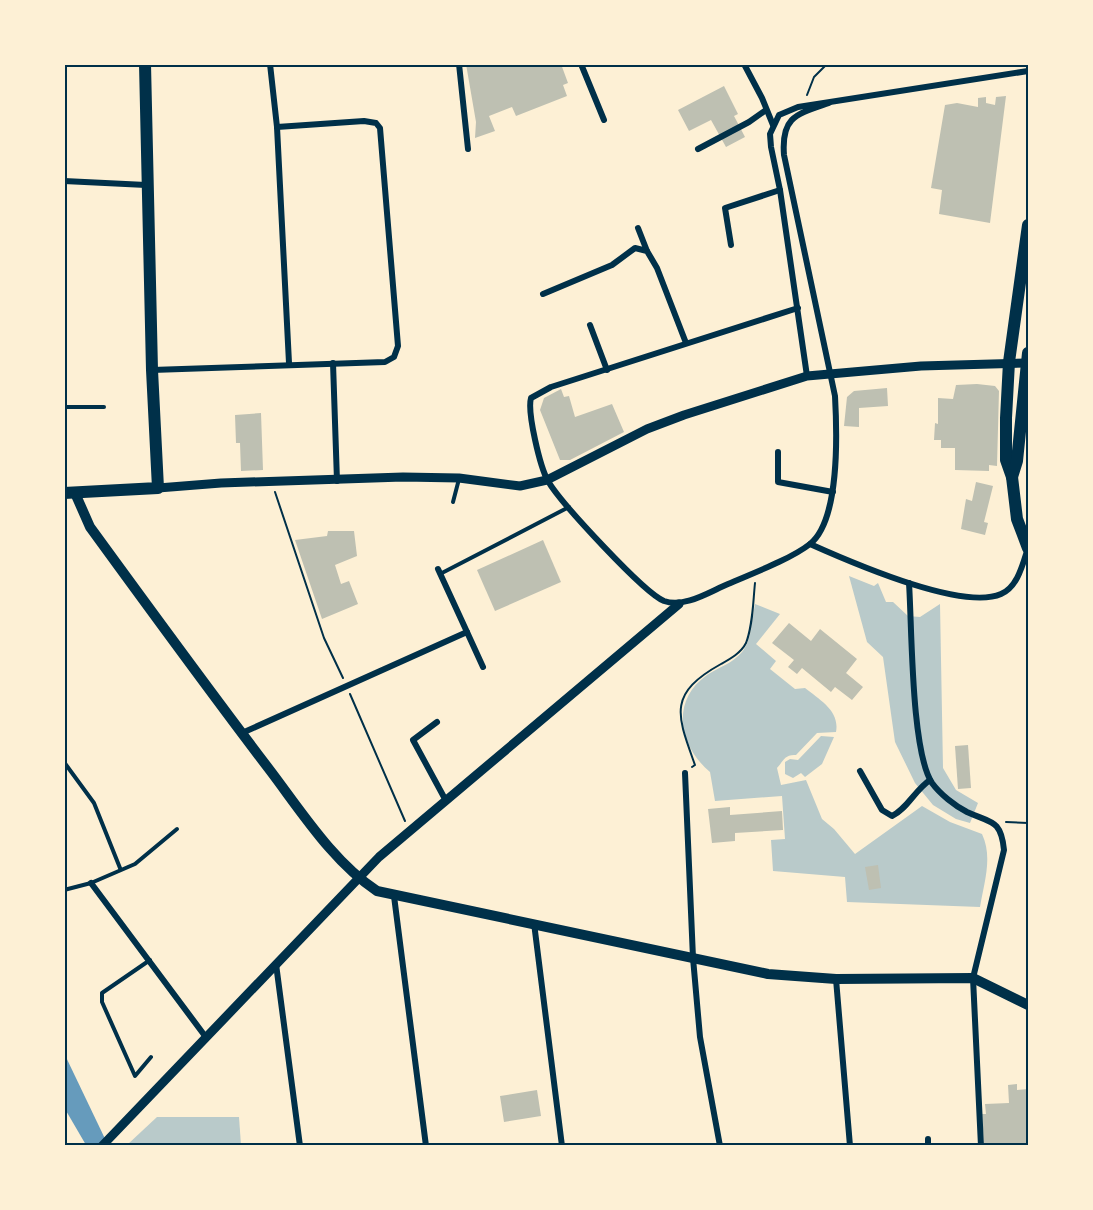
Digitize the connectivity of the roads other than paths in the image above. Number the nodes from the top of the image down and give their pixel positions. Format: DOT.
graph roads {
  1 [pos="145,64"];
  2 [pos="270,64"];
  3 [pos="459,64"];
  4 [pos="581,64"];
  5 [pos="744,64"];
  6 [pos="1029,71"];
  7 [pos="829,103"];
  8 [pos="766,110"];
  9 [pos="604,120"];
  10 [pos="773,125"];
  11 [pos="277,127"];
  12 [pos="468,149"];
  13 [pos="698,149"];
  14 [pos="64,181"];
  15 [pos="146,185"];
  16 [pos="780,190"];
  17 [pos="1029,225"];
  18 [pos="638,228"];
  19 [pos="731,245"];
  20 [pos="647,250"];
  21 [pos="543,294"];
  22 [pos="798,308"];
  23 [pos="590,325"];
  24 [pos="686,343"];
  25 [pos="1028,360"];
  26 [pos="1009,362"];
  27 [pos="289,363"];
  28 [pos="333,363"];
  29 [pos="152,370"];
  30 [pos="607,370"];
  31 [pos="828,374"];
  32 [pos="807,376"];
  33 [pos="64,407"];
  34 [pos="104,407"];
  35 [pos="778,452"];
  36 [pos="1012,477"];
  37 [pos="459,478"];
  38 [pos="547,480"];
  39 [pos="337,481"];
  40 [pos="158,488"];
  41 [pos="833,492"];
  42 [pos="70,493"];
  43 [pos="453,502"];
  44 [pos="569,507"];
  45 [pos="810,544"];
  46 [pos="1028,548"];
  47 [pos="439,571"];
  48 [pos="909,583"];
  49 [pos="679,604"];
  50 [pos="466,632"];
  51 [pos="483,667"];
  52 [pos="436,722"];
  53 [pos="242,733"];
  54 [pos="64,762"];
  55 [pos="860,771"];
  56 [pos="685,773"];
  57 [pos="930,780"];
  58 [pos="446,799"];
  59 [pos="177,829"];
  60 [pos="120,868"];
  61 [pos="358,879"];
  62 [pos="91,883"];
  63 [pos="64,890"];
  64 [pos="394,896"];
  65 [pos="534,923"];
  66 [pos="693,958"];
  67 [pos="151,960"];
  68 [pos="276,964"];
  69 [pos="973,978"];
  70 [pos="836,979"];
  71 [pos="1029,1005"];
  72 [pos="205,1036"];
  73 [pos="151,1057"];
  74 [pos="102,1146"];
  75 [pos="300,1146"];
  76 [pos="426,1146"];
  77 [pos="562,1146"];
  78 [pos="720,1146"];
  79 [pos="850,1146"];
  80 [pos="981,1146"];
  1 -- 15 [label="main road"];
  2 -- 11 [label="street"];
  3 -- 12 [label="street"];
  4 -- 9 [label="street"];
  5 -- 8 [label="street"];
  6 -- 7 [label="street"];
  7 -- 10 [label="street"];
  7 -- 31 [label="street"];
  8 -- 10 [label="street"];
  8 -- 13 [label="street"];
  10 -- 16 [label="street"];
  11 -- 27 [label="street"];
  11 -- 28 [label="street"];
  14 -- 15 [label="street"];
  15 -- 29 [label="main road"];
  16 -- 19 [label="street"];
  16 -- 22 [label="street"];
  17 -- 26 [label="main road"];
  18 -- 20 [label="street"];
  20 -- 21 [label="street"];
  20 -- 24 [label="street"];
  22 -- 24 [label="street"];
  22 -- 32 [label="street"];
  23 -- 30 [label="street"];
  24 -- 30 [label="street"];
  25 -- 26 [label="street"];
  25 -- 36 [label="main road"];
  26 -- 31 [label="street"];
  26 -- 36 [label="main road"];
  27 -- 28 [label="street"];
  27 -- 29 [label="street"];
  28 -- 39 [label="street"];
  29 -- 40 [label="main road"];
  30 -- 38 [label="street"];
  31 -- 32 [label="street"];
  31 -- 41 [label="street"];
  32 -- 38 [label="street"];
  33 -- 34 [label="lane"];
  35 -- 41 [label="street"];
  36 -- 46 [label="main road"];
  37 -- 38 [label="street"];
  37 -- 39 [label="street"];
  37 -- 43 [label="lane"];
  38 -- 44 [label="street"];
  39 -- 40 [label="street"];
  40 -- 42 [label="main road"];
  41 -- 45 [label="street"];
  42 -- 53 [label="main road"];
  44 -- 47 [label="lane"];
  44 -- 49 [label="street"];
  45 -- 48 [label="street"];
  45 -- 49 [label="street"];
  46 -- 48 [label="street"];
  47 -- 50 [label="street"];
  48 -- 57 [label="street"];
  49 -- 58 [label="street"];
  50 -- 51 [label="street"];
  50 -- 53 [label="street"];
  52 -- 58 [label="street"];
  53 -- 61 [label="main road"];
  54 -- 60 [label="lane"];
  55 -- 57 [label="street"];
  56 -- 66 [label="street"];
  57 -- 69 [label="street"];
  58 -- 61 [label="street"];
  59 -- 60 [label="lane"];
  60 -- 62 [label="lane"];
  61 -- 64 [label="main road"];
  61 -- 68 [label="street"];
  62 -- 63 [label="lane"];
  62 -- 67 [label="street"];
  64 -- 65 [label="main road"];
  64 -- 76 [label="street"];
  65 -- 66 [label="main road"];
  65 -- 77 [label="street"];
  66 -- 70 [label="main road"];
  66 -- 78 [label="street"];
  67 -- 72 [label="street"];
  67 -- 73 [label="lane"];
  68 -- 72 [label="street"];
  68 -- 75 [label="street"];
  69 -- 70 [label="main road"];
  69 -- 71 [label="main road"];
  69 -- 80 [label="street"];
  70 -- 79 [label="street"];
  72 -- 74 [label="street"];
}
